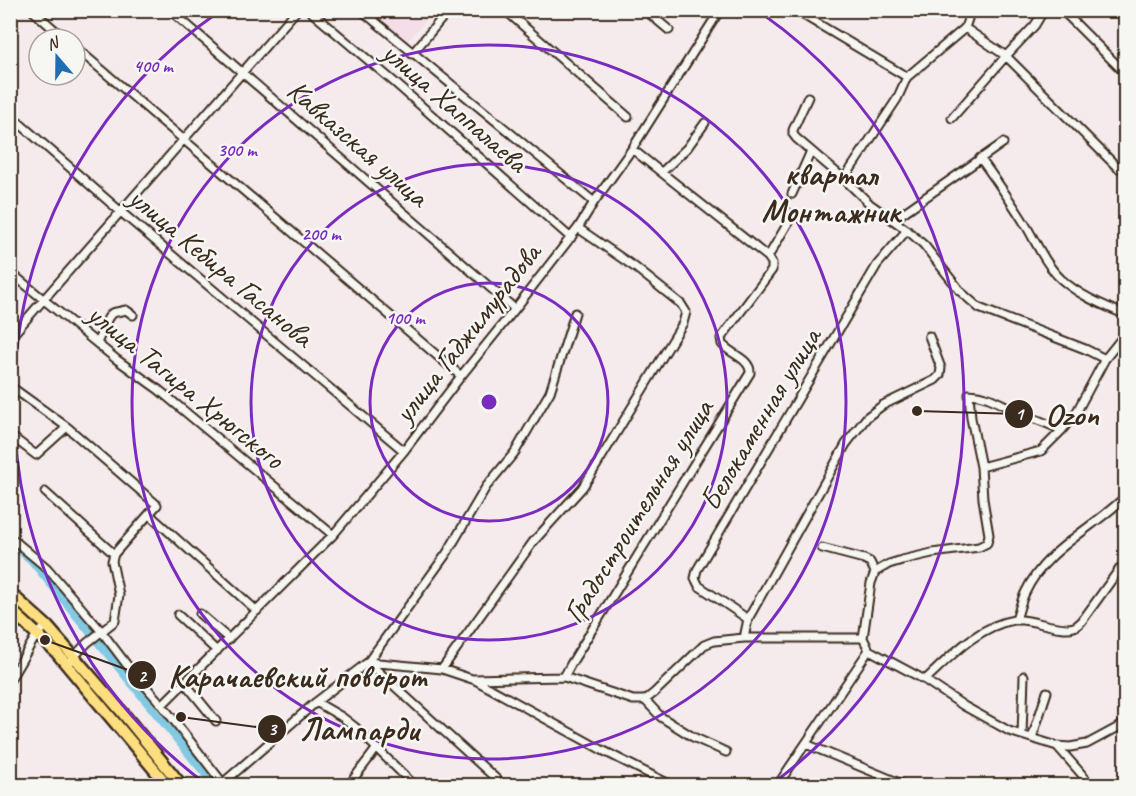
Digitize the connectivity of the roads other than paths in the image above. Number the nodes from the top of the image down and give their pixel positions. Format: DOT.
graph roads {
  1 [pos="32,10"];
  2 [pos="170,10"];
  3 [pos="297,10"];
  4 [pos="309,10"];
  5 [pos="361,10"];
  6 [pos="448,10"];
  7 [pos="505,10"];
  8 [pos="645,10"];
  9 [pos="720,10"];
  10 [pos="795,10"];
  11 [pos="964,10"];
  12 [pos="1044,10"];
  13 [pos="1062,10"];
  14 [pos="51,27"];
  15 [pos="965,28"];
  16 [pos="669,30"];
  17 [pos="412,54"];
  18 [pos="1006,56"];
  19 [pos="87,57"];
  20 [pos="242,72"];
  21 [pos="1125,74"];
  22 [pos="907,77"];
  23 [pos="808,97"];
  24 [pos="10,115"];
  25 [pos="628,117"];
  26 [pos="952,118"];
  27 [pos="705,123"];
  28 [pos="183,140"];
  29 [pos="1003,143"];
  30 [pos="633,149"];
  31 [pos="811,151"];
  32 [pos="980,158"];
  33 [pos="1118,168"];
  34 [pos="662,172"];
  35 [pos="844,178"];
  36 [pos="792,194"];
  37 [pos="594,202"];
  38 [pos="121,212"];
  39 [pos="893,220"];
  40 [pos="788,223"];
  41 [pos="578,228"];
  42 [pos="907,230"];
  43 [pos="571,238"];
  44 [pos="770,260"];
  45 [pos="10,272"];
  46 [pos="44,300"];
  47 [pos="515,309"];
  48 [pos="575,314"];
  49 [pos="133,315"];
  50 [pos="1125,315"];
  51 [pos="1125,333"];
  52 [pos="929,336"];
  53 [pos="10,338"];
  54 [pos="97,343"];
  55 [pos="1105,359"];
  56 [pos="461,376"];
  57 [pos="10,386"];
  58 [pos="66,427"];
  59 [pos="1062,430"];
  60 [pos="10,435"];
  61 [pos="404,451"];
  62 [pos="981,467"];
  63 [pos="45,492"];
  64 [pos="1125,496"];
  65 [pos="148,514"];
  66 [pos="333,535"];
  67 [pos="10,537"];
  68 [pos="822,548"];
  69 [pos="114,554"];
  70 [pos="1125,560"];
  71 [pos="876,572"];
  72 [pos="10,593"];
  73 [pos="10,609"];
  74 [pos="257,611"];
  75 [pos="200,614"];
  76 [pos="178,615"];
  77 [pos="748,619"];
  78 [pos="1016,620"];
  79 [pos="47,626"];
  80 [pos="102,632"];
  81 [pos="37,634"];
  82 [pos="744,638"];
  83 [pos="863,638"];
  84 [pos="229,639"];
  85 [pos="869,650"];
  86 [pos="217,651"];
  87 [pos="70,661"];
  88 [pos="368,662"];
  89 [pos="442,669"];
  90 [pos="1024,676"];
  91 [pos="564,678"];
  92 [pos="472,679"];
  93 [pos="10,680"];
  94 [pos="925,680"];
  95 [pos="185,682"];
  96 [pos="1047,692"];
  97 [pos="645,700"];
  98 [pos="316,702"];
  99 [pos="162,705"];
  100 [pos="216,721"];
  101 [pos="1125,723"];
  102 [pos="1022,735"];
  103 [pos="1032,738"];
  104 [pos="806,744"];
  105 [pos="1057,746"];
  106 [pos="377,748"];
  107 [pos="726,752"];
  108 [pos="171,784"];
  109 [pos="224,784"];
  110 [pos="348,786"];
  111 [pos="415,786"];
  112 [pos="504,786"];
  113 [pos="674,786"];
  114 [pos="777,786"];
  115 [pos="907,786"];
  116 [pos="1092,786"];
  1 -- 14 [label="street"];
  2 -- 20 [label="street, Кавказская улица"];
  3 -- 20 [label="street"];
  4 -- 43 [label="street, улица Хаппалаева"];
  5 -- 17 [label="street, улица Хаппалаева"];
  6 -- 17 [label="street"];
  7 -- 25 [label="street"];
  8 -- 16 [label="street"];
  9 -- 30 [label="street, улица Гаджимурадова"];
  10 -- 22 [label="street"];
  11 -- 15 [label="street"];
  12 -- 18 [label="street"];
  13 -- 21 [label="street"];
  15 -- 18 [label="street"];
  15 -- 22 [label="street"];
  17 -- 37 [label="street, улица Хаппалаева"];
  18 -- 26 [label="street"];
  18 -- 33 [label="street"];
  19 -- 28 [label="street"];
  20 -- 28 [label="street"];
  20 -- 47 [label="street, Кавказская улица"];
  22 -- 35 [label="street"];
  23 -- 31 [label="street"];
  24 -- 38 [label="street, улица Кебира Гасанова"];
  27 -- 34 [label="street"];
  28 -- 38 [label="street"];
  28 -- 56 [label="street"];
  29 -- 32 [label="street"];
  30 -- 34 [label="street"];
  30 -- 37 [label="street, улица Гаджимурадова"];
  31 -- 35 [label="street"];
  31 -- 36 [label="street"];
  32 -- 39 [label="street"];
  32 -- 50 [label="street"];
  34 -- 44 [label="street"];
  35 -- 39 [label="street"];
  37 -- 41 [label="street, улица Гаджимурадова"];
  38 -- 46 [label="street"];
  38 -- 61 [label="street, улица Кебира Гасанова"];
  39 -- 42 [label="street"];
  40 -- 44 [label="street"];
  41 -- 43 [label="street, улица Гаджимурадова"];
  41 -- 89 [label="street"];
  42 -- 55 [label="street"];
  42 -- 77 [label="street, Белокаменная улица"];
  43 -- 47 [label="street, улица Гаджимурадова"];
  44 -- 91 [label="street, Градостроительная улица"];
  45 -- 46 [label="street, улица Тагира Хрюгского"];
  46 -- 53 [label="street"];
  46 -- 54 [label="street, улица Тагира Хрюгского"];
  47 -- 56 [label="street, улица Гаджимурадова"];
  48 -- 88 [label="street"];
  49 -- 54 [label="street"];
  51 -- 55 [label="street"];
  52 -- 77 [label="street"];
  54 -- 66 [label="street, улица Тагира Хрюгского"];
  55 -- 59 [label="street"];
  56 -- 61 [label="street, улица Гаджимурадова"];
  57 -- 58 [label="street"];
  58 -- 60 [label="street"];
  58 -- 65 [label="street"];
  59 -- 62 [label="street"];
  59 -- 62 [label="street"];
  61 -- 66 [label="street, улица Гаджимурадова"];
  62 -- 71 [label="street"];
  63 -- 69 [label="street"];
  64 -- 78 [label="street"];
  65 -- 69 [label="street"];
  65 -- 74 [label="street"];
  66 -- 74 [label="street, улица Гаджимурадова"];
  67 -- 80 [label="street"];
  68 -- 71 [label="street"];
  69 -- 80 [label="street"];
  70 -- 78 [label="street"];
  71 -- 83 [label="street"];
  72 -- 79 [label="main road"];
  73 -- 81 [label="main road"];
  74 -- 84 [label="street, улица Гаджимурадова"];
  75 -- 84 [label="street"];
  76 -- 86 [label="street"];
  77 -- 82 [label="street"];
  78 -- 94 [label="street"];
  79 -- 81 [label="street"];
  79 -- 87 [label="main road"];
  80 -- 87 [label="street"];
  80 -- 99 [label="street"];
  81 -- 87 [label="main road"];
  81 -- 93 [label="street"];
  82 -- 83 [label="street"];
  82 -- 97 [label="street"];
  83 -- 85 [label="street"];
  84 -- 86 [label="street, улица Гаджимурадова"];
  85 -- 94 [label="street"];
  85 -- 104 [label="street"];
  86 -- 95 [label="street, улица Гаджимурадова"];
  87 -- 108 [label="main road"];
  88 -- 89 [label="street"];
  88 -- 98 [label="street"];
  88 -- 112 [label="street"];
  89 -- 92 [label="street"];
  90 -- 102 [label="street"];
  91 -- 92 [label="street"];
  91 -- 97 [label="street"];
  92 -- 113 [label="street"];
  94 -- 102 [label="street"];
  95 -- 99 [label="street, улица Гаджимурадова"];
  95 -- 100 [label="street"];
  96 -- 103 [label="street"];
  97 -- 107 [label="street"];
  98 -- 106 [label="street"];
  98 -- 109 [label="street"];
  99 -- 109 [label="street"];
  101 -- 105 [label="street"];
  102 -- 103 [label="street"];
  103 -- 105 [label="street"];
  104 -- 114 [label="street"];
  104 -- 115 [label="street"];
  105 -- 116 [label="street"];
  106 -- 110 [label="street"];
  106 -- 111 [label="street"];
}
